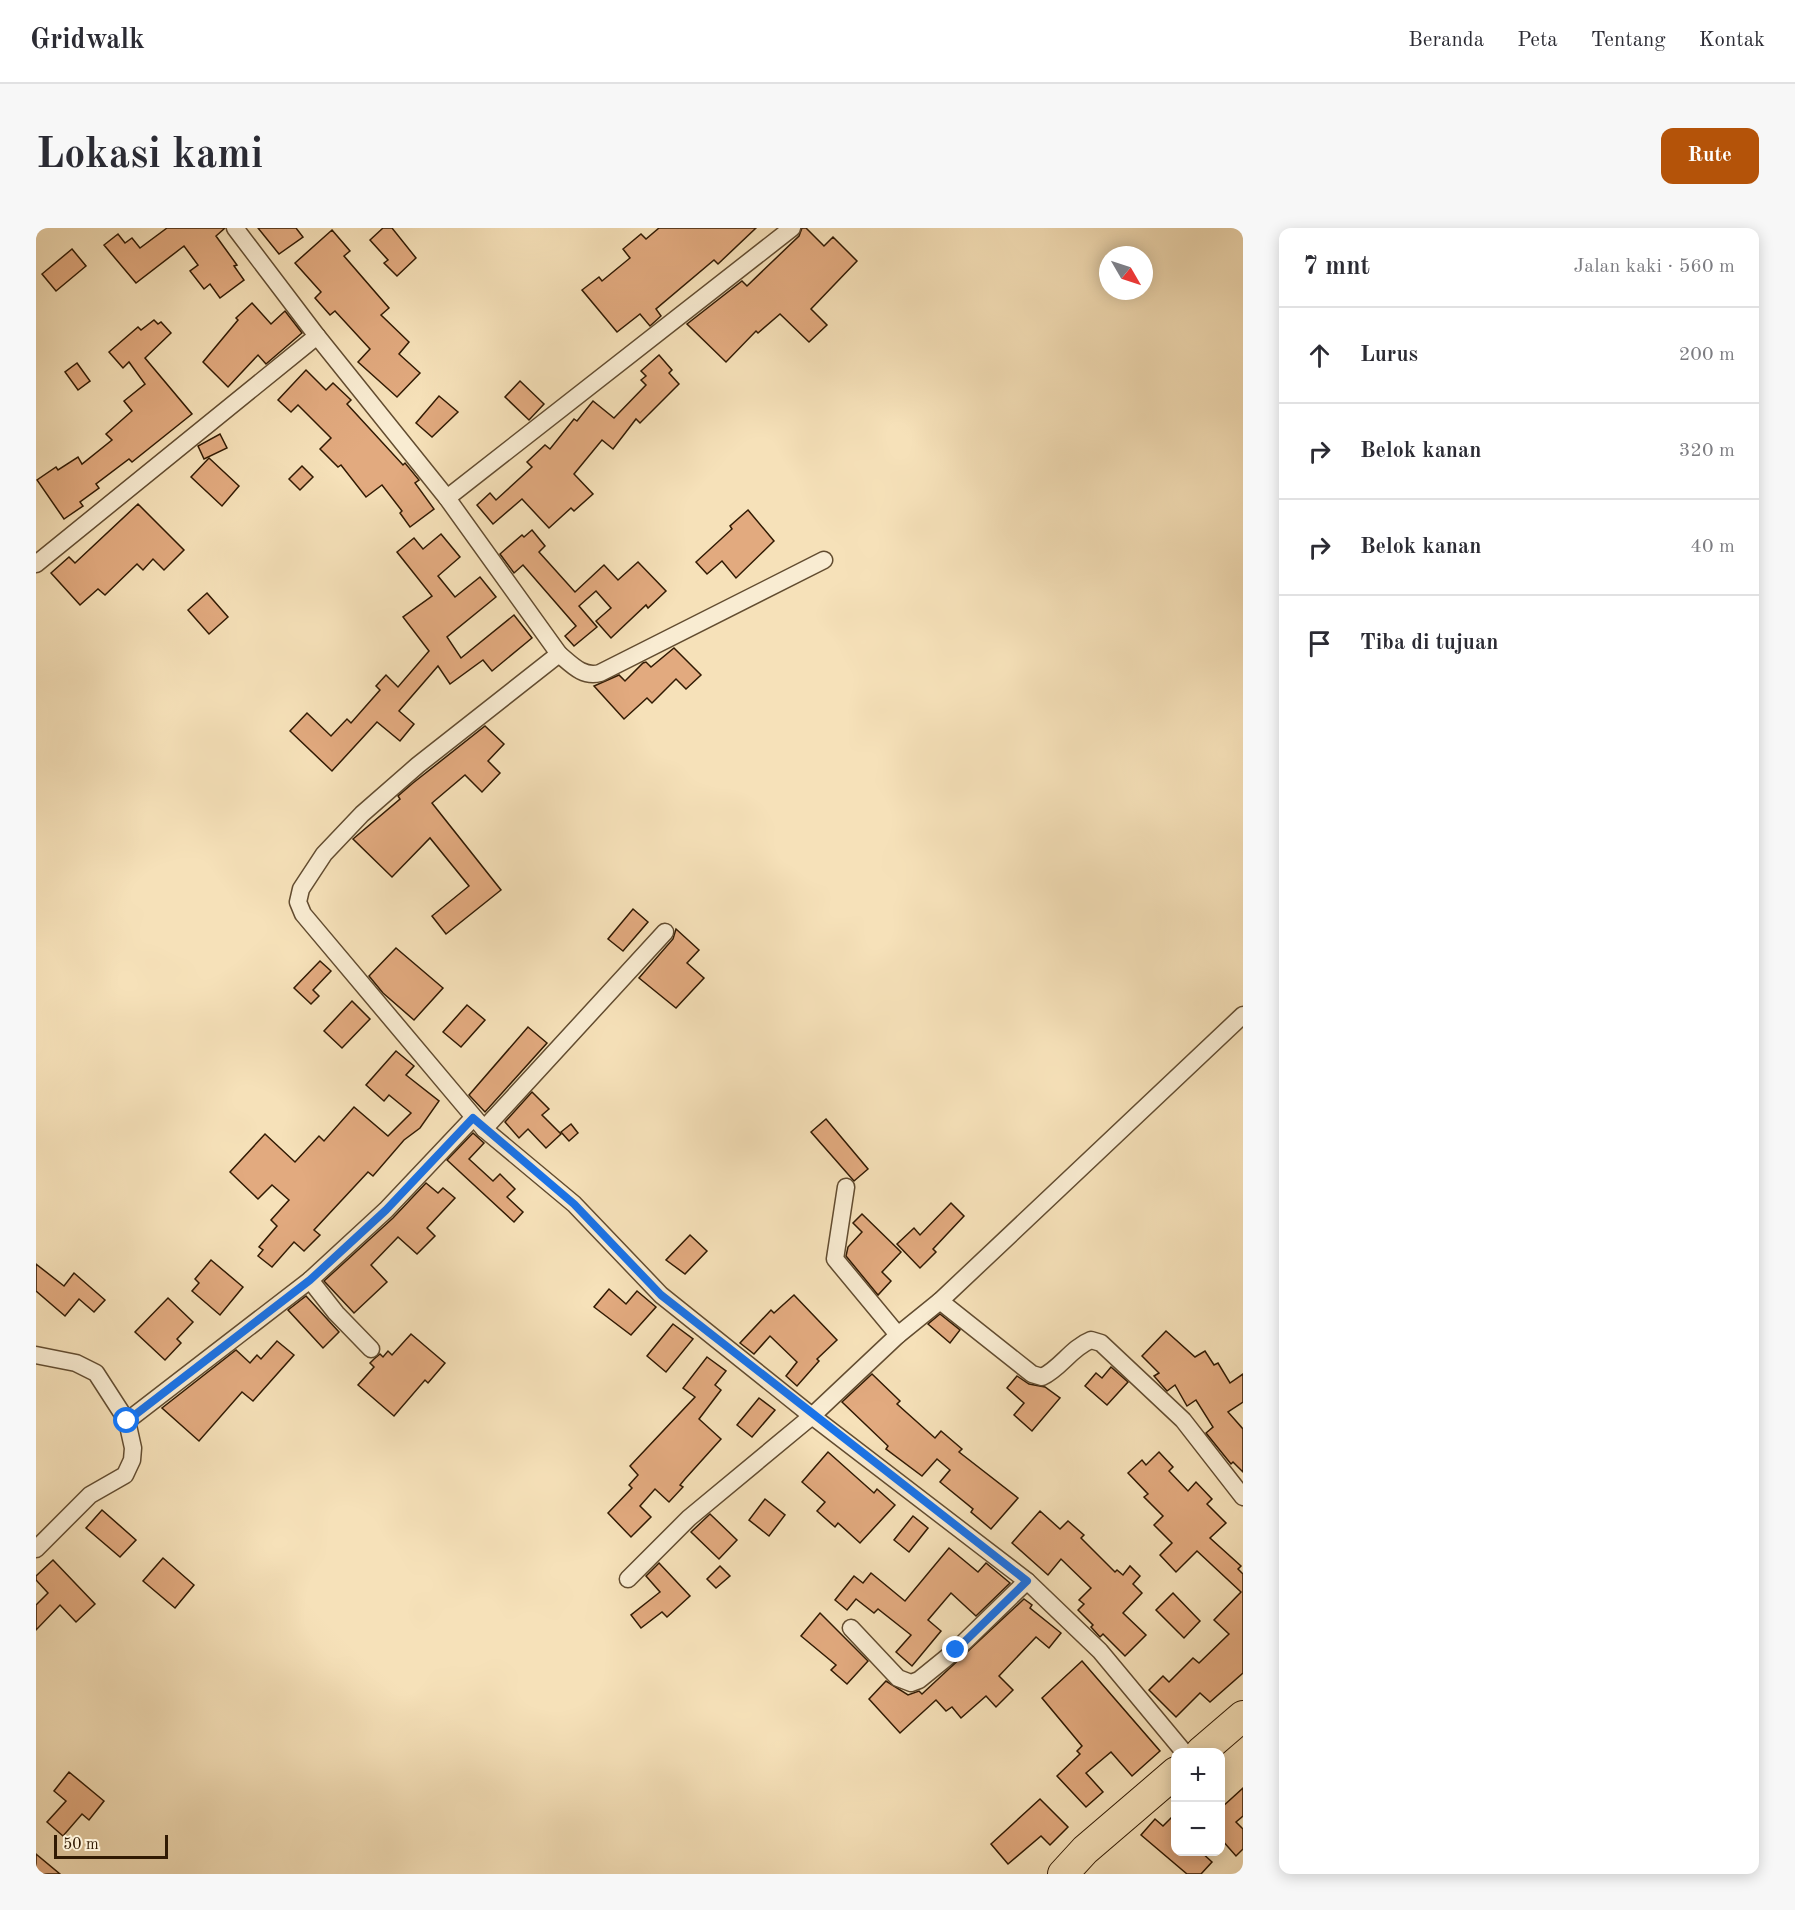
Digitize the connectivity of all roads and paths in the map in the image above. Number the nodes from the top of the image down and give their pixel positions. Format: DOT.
graph roads {
  1 [pos="235,228"];
  2 [pos="792,228"];
  3 [pos="317,336"];
  4 [pos="447,498"];
  5 [pos="824,561"];
  6 [pos="36,564"];
  7 [pos="559,654"];
  8 [pos="665,932"];
  9 [pos="1243,1015"];
  10 [pos="479,1123"];
  11 [pos="846,1187"];
  12 [pos="310,1280"];
  13 [pos="940,1301"];
  14 [pos="898,1335"];
  15 [pos="371,1349"];
  16 [pos="36,1355"];
  17 [pos="813,1416"];
  18 [pos="127,1421"];
  19 [pos="1243,1497"];
  20 [pos="36,1549"];
  21 [pos="628,1579"];
  22 [pos="1027,1581"];
  23 [pos="851,1628"];
  24 [pos="1243,1716"];
  25 [pos="1181,1748"];
  26 [pos="1207,1748"];
  27 [pos="1171,1776"];
  28 [pos="1063,1874"];
  1 -- 3 [label="street"];
  2 -- 4 [label="street"];
  3 -- 4 [label="street"];
  3 -- 6 [label="street"];
  4 -- 7 [label="street"];
  5 -- 7 [label="street"];
  7 -- 10 [label="street"];
  8 -- 10 [label="street"];
  9 -- 13 [label="street"];
  10 -- 12 [label="street"];
  10 -- 17 [label="street"];
  11 -- 14 [label="street"];
  12 -- 15 [label="street"];
  12 -- 18 [label="street"];
  13 -- 14 [label="street"];
  13 -- 19 [label="street"];
  14 -- 17 [label="street"];
  16 -- 18 [label="street"];
  17 -- 21 [label="street"];
  17 -- 22 [label="street"];
  18 -- 20 [label="street"];
  22 -- 23 [label="street"];
  22 -- 25 [label="street"];
  24 -- 26 [label="highway"];
  27 -- 28 [label="highway"];
}
